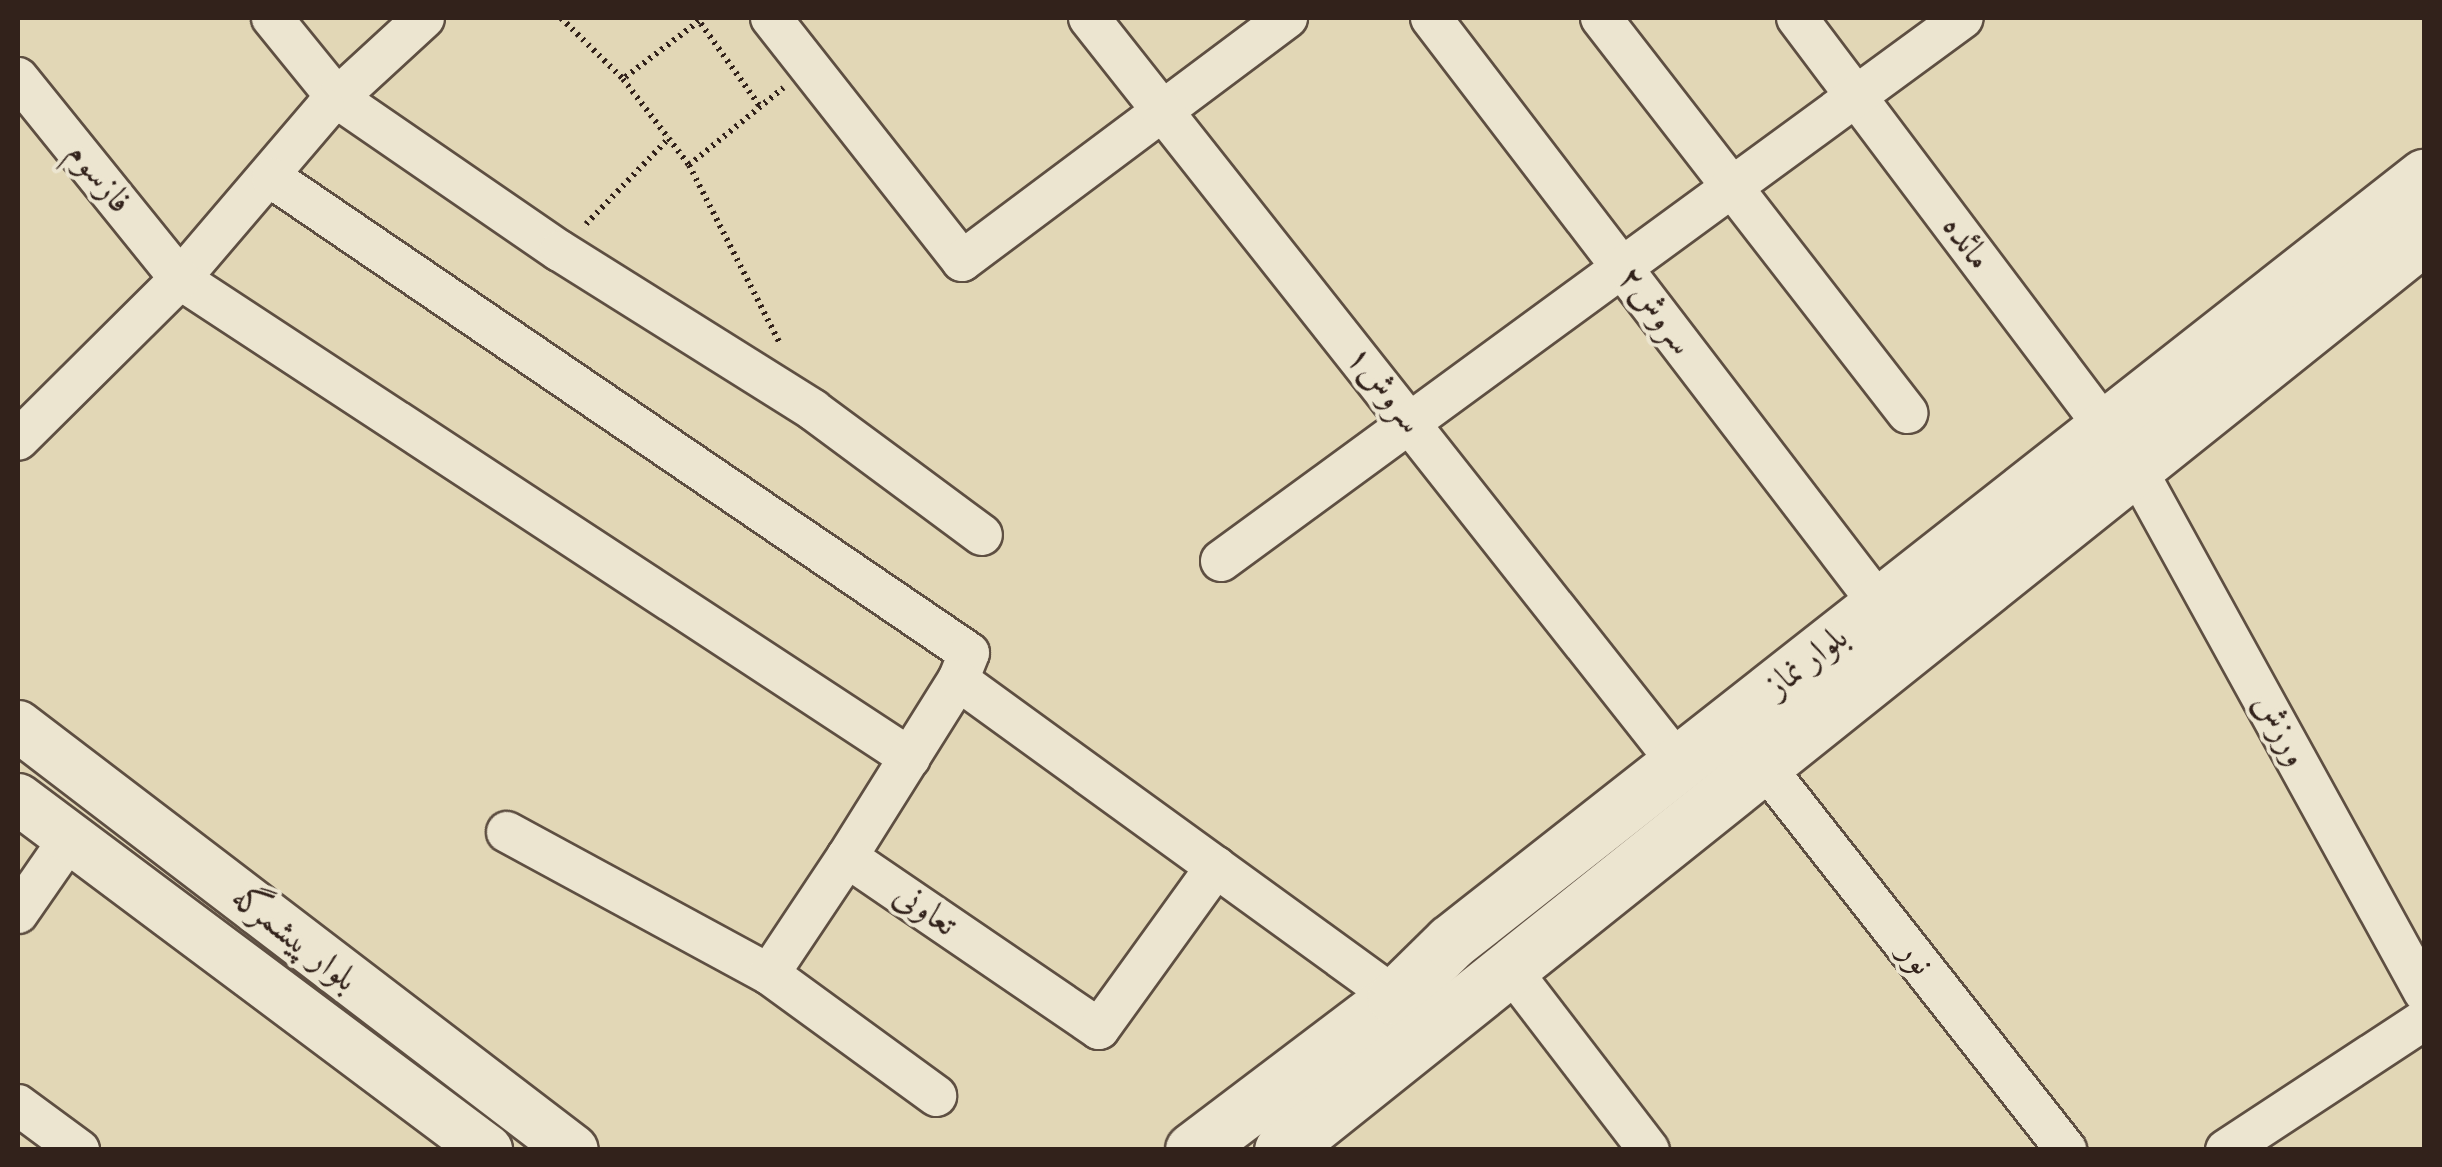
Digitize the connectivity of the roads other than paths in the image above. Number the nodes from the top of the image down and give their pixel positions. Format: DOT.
graph roads {
  1 [pos="272,18"];
  2 [pos="424,18"];
  3 [pos="771,18"];
  4 [pos="1089,18"];
  5 [pos="1431,18"];
  6 [pos="1601,18"];
  7 [pos="1797,18"];
  8 [pos="1955,20"];
  9 [pos="1264,24"];
  10 [pos="18,78"];
  11 [pos="1856,96"];
  12 [pos="337,98"];
  13 [pos="1162,110"];
  14 [pos="2424,177"];
  15 [pos="272,178"];
  16 [pos="1729,189"];
  17 [pos="2424,236"];
  18 [pos="1622,267"];
  19 [pos="180,279"];
  20 [pos="1907,413"];
  21 [pos="1409,422"];
  22 [pos="18,440"];
  23 [pos="2121,448"];
  24 [pos="982,535"];
  25 [pos="1221,561"];
  26 [pos="1880,606"];
  27 [pos="958,680"];
  28 [pos="18,726"];
  29 [pos="910,758"];
  30 [pos="1678,764"];
  31 [pos="1765,767"];
  32 [pos="18,799"];
  33 [pos="507,832"];
  34 [pos="70,838"];
  35 [pos="847,856"];
  36 [pos="1216,867"];
  37 [pos="18,913"];
  38 [pos="1510,970"];
  39 [pos="769,974"];
  40 [pos="2424,992"];
  41 [pos="1395,997"];
  42 [pos="2424,1020"];
  43 [pos="936,1096"];
  44 [pos="18,1106"];
  45 [pos="78,1150"];
  46 [pos="487,1150"];
  47 [pos="573,1150"];
  48 [pos="1193,1150"];
  49 [pos="1282,1150"];
  50 [pos="1649,1150"];
  51 [pos="2066,1150"];
  52 [pos="2226,1150"];
  1 -- 12 [label="street"];
  2 -- 12 [label="street"];
  3 -- 13 [label="street"];
  4 -- 13 [label="street, سروش۱"];
  5 -- 18 [label="street, سروش۲"];
  6 -- 16 [label="street"];
  7 -- 11 [label="street, مائده"];
  8 -- 11 [label="street"];
  9 -- 13 [label="street"];
  10 -- 19 [label="street, فازسوم"];
  11 -- 16 [label="street"];
  11 -- 23 [label="street, مائده"];
  12 -- 15 [label="street"];
  12 -- 24 [label="street"];
  13 -- 21 [label="street, سروش۱"];
  14 -- 23 [label="main road, بلوار نماز"];
  15 -- 19 [label="street"];
  15 -- 27 [label="street"];
  16 -- 18 [label="street"];
  16 -- 20 [label="street"];
  17 -- 23 [label="main road, بلوار نماز"];
  18 -- 21 [label="street"];
  18 -- 26 [label="street, سروش۲"];
  19 -- 22 [label="street"];
  19 -- 29 [label="street, فازسوم"];
  21 -- 25 [label="street"];
  21 -- 30 [label="street, سروش۱"];
  23 -- 26 [label="main road, بلوار نماز"];
  23 -- 31 [label="main road, بلوار نماز"];
  23 -- 40 [label="street, ورزش"];
  26 -- 30 [label="main road, بلوار نماز"];
  27 -- 29 [label="street"];
  27 -- 36 [label="street"];
  28 -- 47 [label="street, بلوار پیشمرگه"];
  29 -- 35 [label="street"];
  30 -- 41 [label="main road, بلوار نماز"];
  31 -- 38 [label="main road, بلوار نماز"];
  31 -- 51 [label="street, نور"];
  32 -- 34 [label="street, بلوار پیشمرگه"];
  33 -- 39 [label="street"];
  34 -- 37 [label="street"];
  34 -- 46 [label="street, بلوار پیشمرگه"];
  35 -- 36 [label="street, تعاونی"];
  35 -- 39 [label="street"];
  36 -- 41 [label="street"];
  38 -- 49 [label="main road, بلوار نماز"];
  38 -- 50 [label="street"];
  39 -- 43 [label="street"];
  41 -- 48 [label="main road, بلوار نماز"];
  42 -- 52 [label="street"];
  44 -- 45 [label="street"];
}
